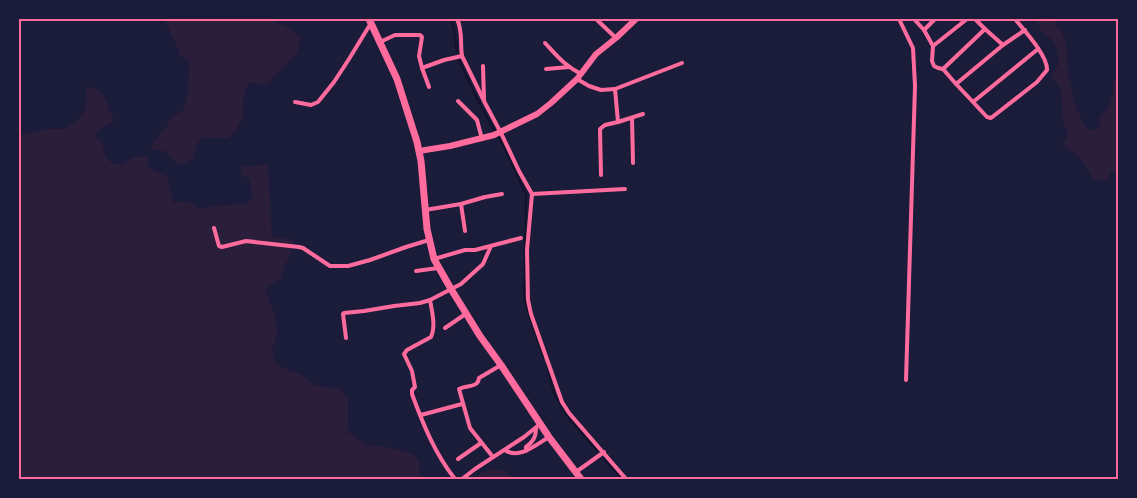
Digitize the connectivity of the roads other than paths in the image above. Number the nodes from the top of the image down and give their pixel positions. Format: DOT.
graph roads {
  1 [pos="457,19"];
  2 [pos="596,19"];
  3 [pos="636,19"];
  4 [pos="899,19"];
  5 [pos="914,19"];
  6 [pos="935,19"];
  7 [pos="967,19"];
  8 [pos="975,19"];
  9 [pos="1014,19"];
  10 [pos="370,21"];
  11 [pos="924,30"];
  12 [pos="985,30"];
  13 [pos="1025,30"];
  14 [pos="616,38"];
  15 [pos="380,42"];
  16 [pos="545,43"];
  17 [pos="1003,45"];
  18 [pos="934,46"];
  19 [pos="1038,49"];
  20 [pos="462,56"];
  21 [pos="682,63"];
  22 [pos="483,66"];
  23 [pos="568,67"];
  24 [pos="422,68"];
  25 [pos="546,69"];
  26 [pos="943,69"];
  27 [pos="579,77"];
  28 [pos="956,84"];
  29 [pos="429,87"];
  30 [pos="614,90"];
  31 [pos="458,101"];
  32 [pos="296,102"];
  33 [pos="973,102"];
  34 [pos="484,103"];
  35 [pos="642,114"];
  36 [pos="632,118"];
  37 [pos="618,122"];
  38 [pos="498,134"];
  39 [pos="482,139"];
  40 [pos="420,151"];
  41 [pos="633,163"];
  42 [pos="601,175"];
  43 [pos="625,189"];
  44 [pos="502,194"];
  45 [pos="532,194"];
  46 [pos="460,204"];
  47 [pos="425,210"];
  48 [pos="214,228"];
  49 [pos="465,230"];
  50 [pos="521,238"];
  51 [pos="429,240"];
  52 [pos="491,246"];
  53 [pos="434,259"];
  54 [pos="438,268"];
  55 [pos="416,272"];
  56 [pos="451,289"];
  57 [pos="430,300"];
  58 [pos="467,313"];
  59 [pos="445,328"];
  60 [pos="346,338"];
  61 [pos="501,365"];
  62 [pos="906,380"];
  63 [pos="462,404"];
  64 [pos="421,415"];
  65 [pos="538,426"];
  66 [pos="549,437"];
  67 [pos="481,443"];
  68 [pos="505,450"];
  69 [pos="526,451"];
  70 [pos="604,452"];
  71 [pos="493,457"];
  72 [pos="458,458"];
  73 [pos="576,472"];
  74 [pos="455,479"];
  75 [pos="462,479"];
  76 [pos="581,479"];
  77 [pos="626,479"];
  1 -- 20 [label="street"];
  2 -- 14 [label="street"];
  3 -- 14 [label="main road"];
  4 -- 62 [label="street"];
  5 -- 11 [label="street"];
  6 -- 11 [label="street"];
  7 -- 18 [label="street"];
  8 -- 12 [label="street"];
  9 -- 13 [label="street"];
  10 -- 15 [label="highway"];
  10 -- 32 [label="street"];
  11 -- 18 [label="street"];
  12 -- 17 [label="street"];
  12 -- 26 [label="street"];
  13 -- 17 [label="street"];
  13 -- 19 [label="street"];
  14 -- 27 [label="main road"];
  15 -- 24 [label="street"];
  15 -- 40 [label="highway"];
  16 -- 23 [label="street"];
  17 -- 28 [label="street"];
  18 -- 26 [label="street"];
  19 -- 33 [label="street"];
  19 -- 33 [label="street"];
  20 -- 24 [label="street"];
  20 -- 34 [label="street"];
  21 -- 30 [label="street"];
  22 -- 34 [label="street"];
  23 -- 25 [label="street"];
  23 -- 27 [label="street"];
  24 -- 29 [label="street"];
  26 -- 28 [label="street"];
  27 -- 30 [label="street"];
  27 -- 38 [label="main road"];
  28 -- 33 [label="street"];
  30 -- 37 [label="street"];
  31 -- 39 [label="street"];
  34 -- 38 [label="street"];
  35 -- 36 [label="street"];
  36 -- 37 [label="street"];
  36 -- 41 [label="street"];
  37 -- 42 [label="street"];
  38 -- 39 [label="main road"];
  38 -- 45 [label="street"];
  39 -- 40 [label="main road"];
  40 -- 47 [label="highway"];
  43 -- 45 [label="street"];
  44 -- 46 [label="street"];
  45 -- 70 [label="street"];
  46 -- 47 [label="street"];
  46 -- 49 [label="street"];
  47 -- 51 [label="highway"];
  48 -- 51 [label="street"];
  50 -- 52 [label="street"];
  51 -- 53 [label="highway"];
  52 -- 53 [label="street"];
  52 -- 56 [label="street"];
  53 -- 54 [label="highway"];
  54 -- 55 [label="street"];
  54 -- 56 [label="highway"];
  56 -- 57 [label="street"];
  56 -- 58 [label="highway"];
  57 -- 60 [label="street"];
  57 -- 64 [label="street"];
  58 -- 59 [label="street"];
  58 -- 61 [label="highway"];
  61 -- 63 [label="street"];
  61 -- 65 [label="highway"];
  63 -- 64 [label="street"];
  63 -- 67 [label="street"];
  64 -- 74 [label="street"];
  65 -- 66 [label="highway"];
  65 -- 68 [label="street"];
  65 -- 69 [label="street"];
  66 -- 69 [label="street"];
  66 -- 73 [label="highway"];
  67 -- 71 [label="street"];
  67 -- 72 [label="street"];
  68 -- 69 [label="street"];
  68 -- 71 [label="street"];
  70 -- 73 [label="street"];
  70 -- 77 [label="street"];
  71 -- 75 [label="street"];
  73 -- 76 [label="highway"];
}
